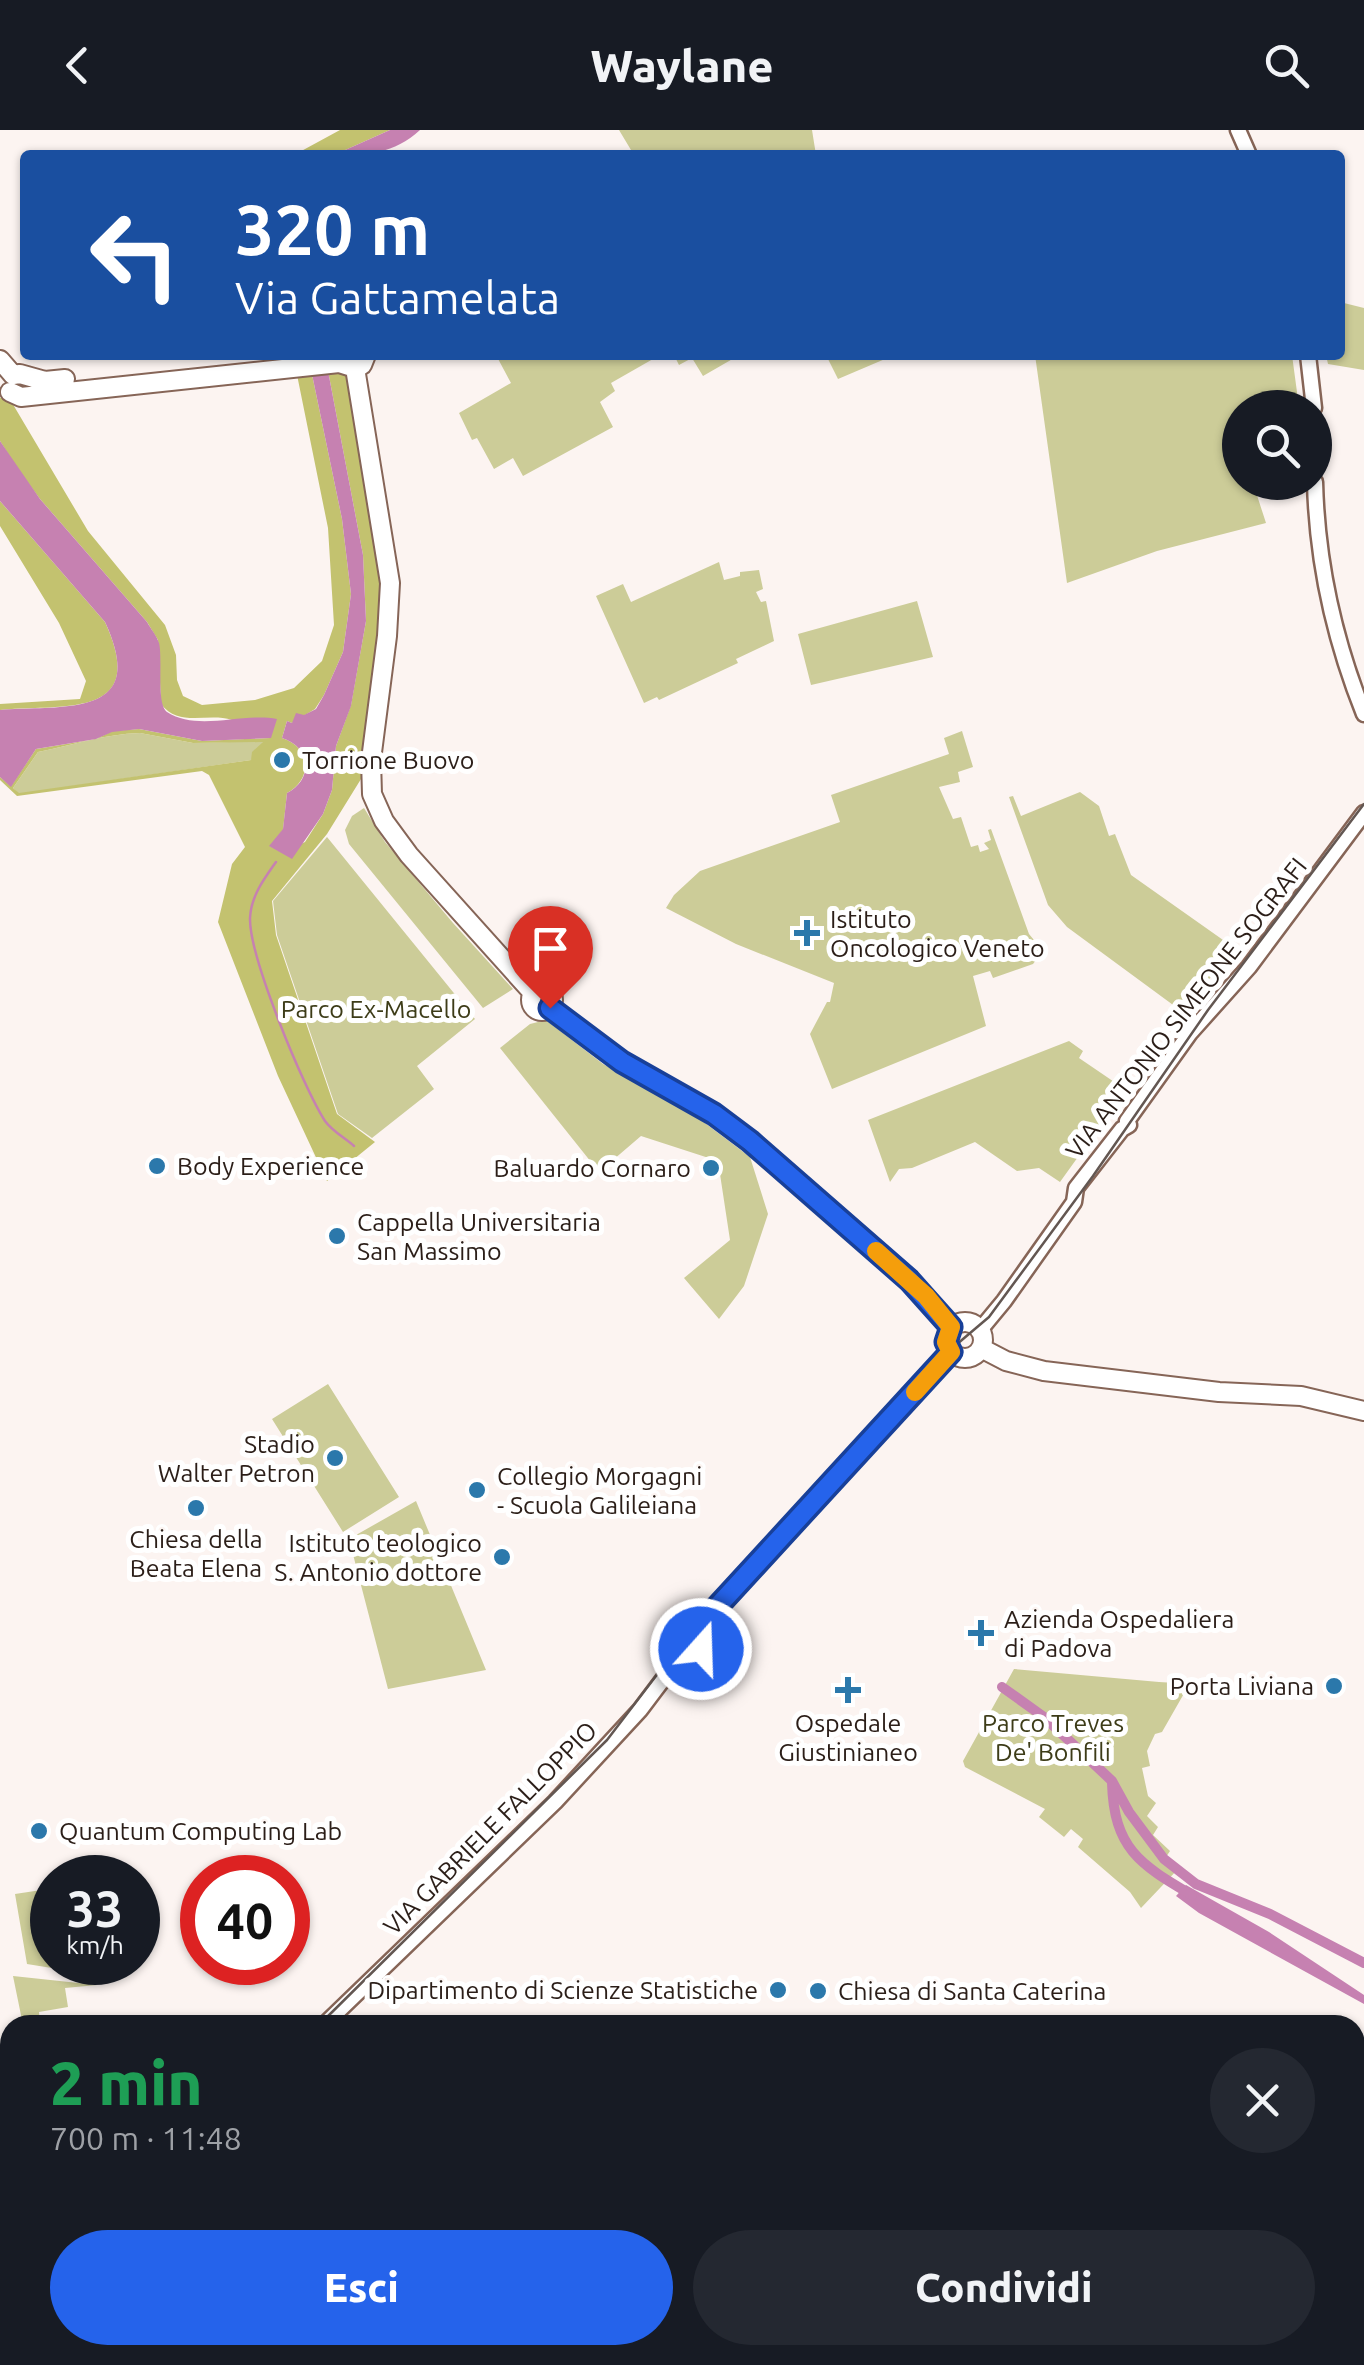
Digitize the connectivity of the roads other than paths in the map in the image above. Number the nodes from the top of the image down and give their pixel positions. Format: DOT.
graph roads {
  1 [pos="0,360"];
  2 [pos="289,360"];
  3 [pos="324,360"];
  4 [pos="1309,360"];
  5 [pos="349,361"];
  6 [pos="16,387"];
  7 [pos="1312,390"];
  8 [pos="1316,500"];
  9 [pos="1364,714"];
  10 [pos="1364,814"];
  11 [pos="951,1327"];
  12 [pos="980,1339"];
  13 [pos="951,1352"];
  14 [pos="1364,1411"];
  15 [pos="334,2015"];
  1 -- 6 [label="main road"];
  2 -- 6 [label="main road"];
  3 -- 5 [label="main road"];
  4 -- 7 [label="street"];
  5 -- 11 [label="main road"];
  8 -- 9 [label="street"];
  10 -- 12 [label="street, VIA ANTONIO SIMEONE SOGRAFI"];
  11 -- 12 [label="main road"];
  11 -- 13 [label="main road"];
  12 -- 13 [label="main road"];
  12 -- 14 [label="main road"];
  13 -- 15 [label="street, VIA GABRIELE FALLOPPIO"];
}
